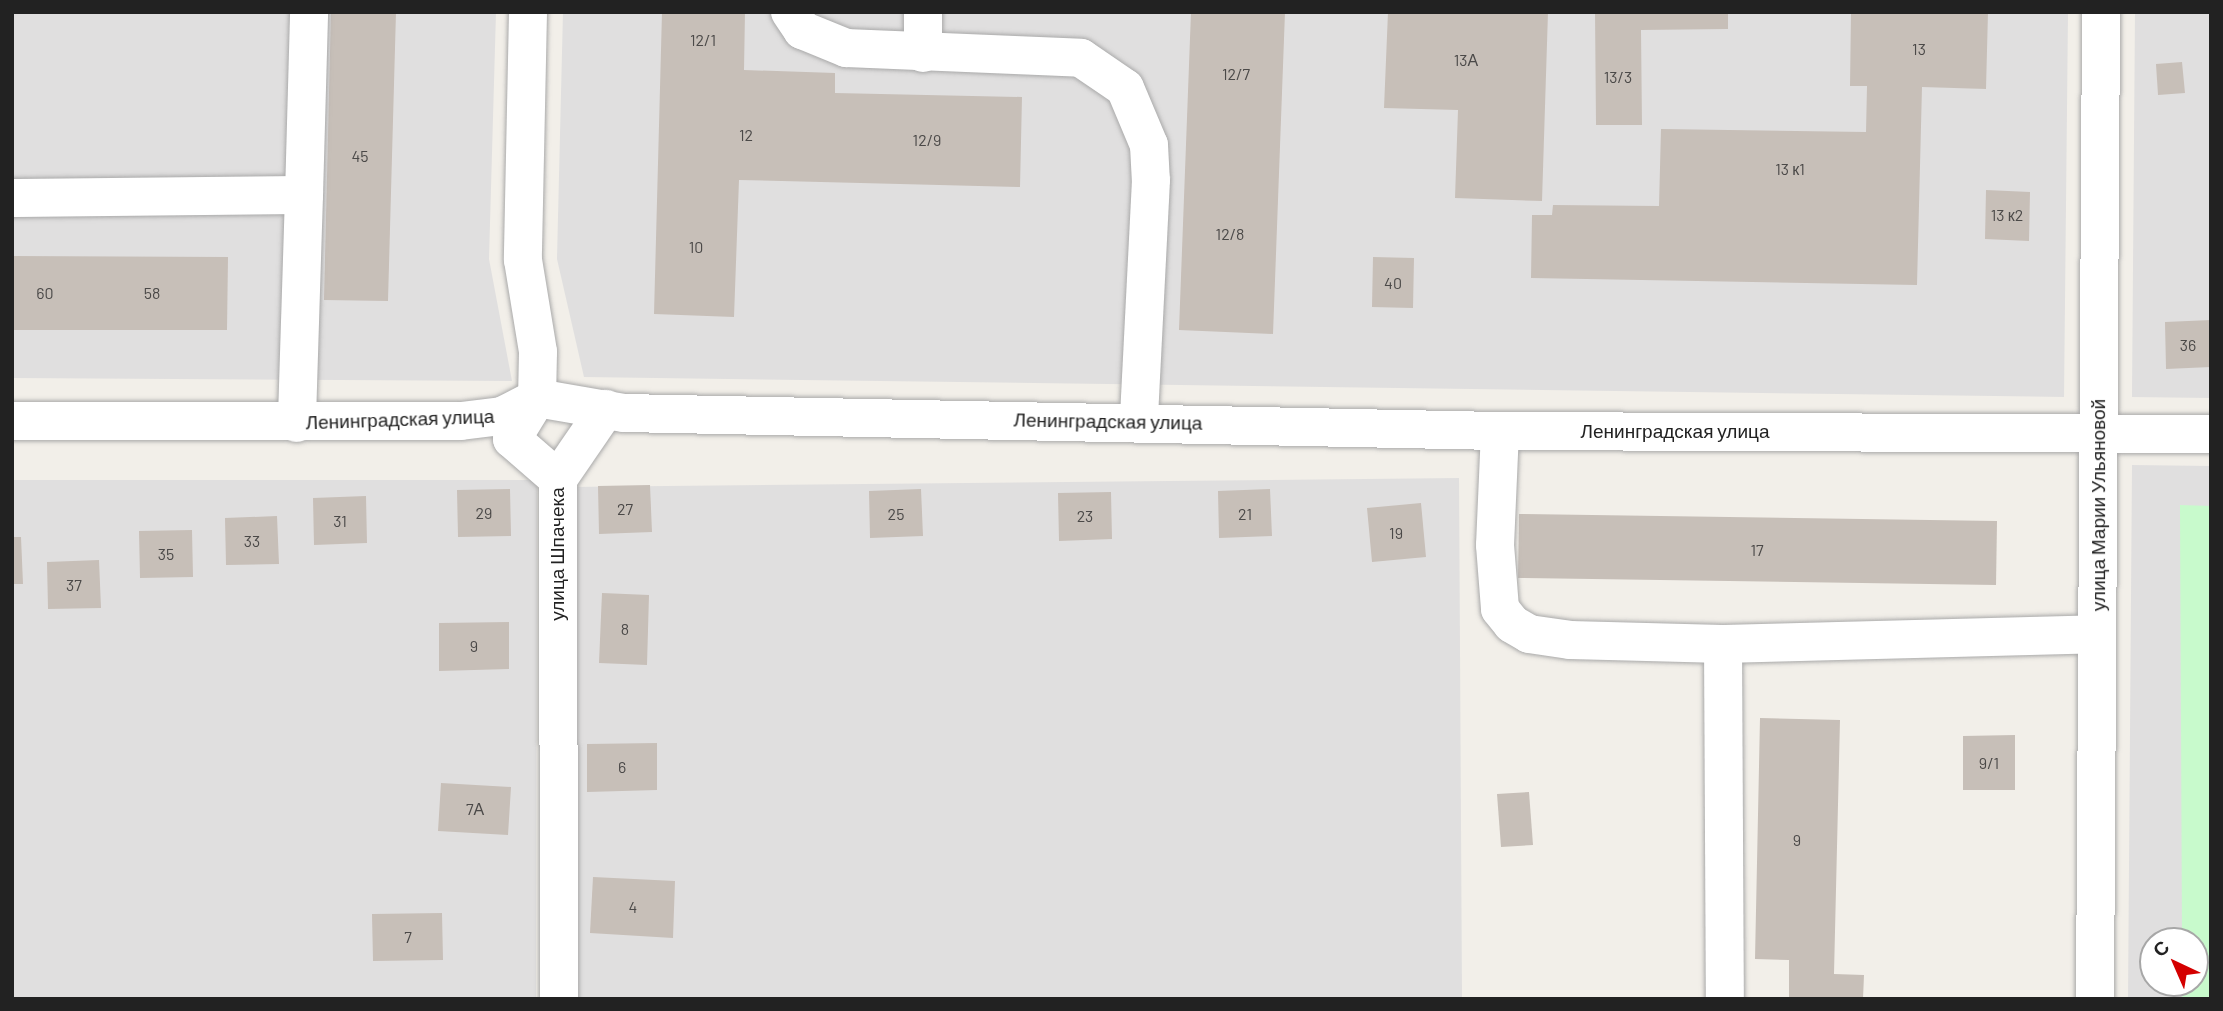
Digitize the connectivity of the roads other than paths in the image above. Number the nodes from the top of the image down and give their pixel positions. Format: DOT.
graph roads {
  1 [pos="309,12"];
  2 [pos="528,12"];
  3 [pos="790,12"];
  4 [pos="923,12"];
  5 [pos="2101,12"];
  6 [pos="923,53"];
  7 [pos="304,195"];
  8 [pos="12,198"];
  9 [pos="537,398"];
  10 [pos="606,409"];
  11 [pos="12,421"];
  12 [pos="1139,421"];
  13 [pos="297,423"];
  14 [pos="1500,431"];
  15 [pos="2098,431"];
  16 [pos="2211,434"];
  17 [pos="558,479"];
  18 [pos="2097,634"];
  19 [pos="1723,644"];
  20 [pos="559,999"];
  21 [pos="1725,999"];
  22 [pos="2095,999"];
  1 -- 7 [label="street"];
  2 -- 9 [label="street"];
  3 -- 6 [label="street"];
  4 -- 6 [label="street"];
  5 -- 15 [label="street, улица Марии Ульяновой"];
  6 -- 12 [label="street"];
  7 -- 8 [label="street"];
  7 -- 13 [label="street"];
  9 -- 10 [label="street, Ленинградская улица"];
  9 -- 13 [label="street, Ленинградская улица"];
  9 -- 17 [label="street, улица Шпачека"];
  10 -- 12 [label="street, Ленинградская улица"];
  10 -- 17 [label="street"];
  11 -- 13 [label="street, Ленинградская улица"];
  12 -- 14 [label="street, Ленинградская улица"];
  14 -- 15 [label="street, Ленинградская улица"];
  14 -- 19 [label="street"];
  15 -- 16 [label="street, Ленинградская улица"];
  15 -- 18 [label="street, улица Марии Ульяновой"];
  17 -- 20 [label="street, улица Шпачека"];
  18 -- 19 [label="street"];
  18 -- 22 [label="street, улица Марии Ульяновой"];
  19 -- 21 [label="street"];
}
